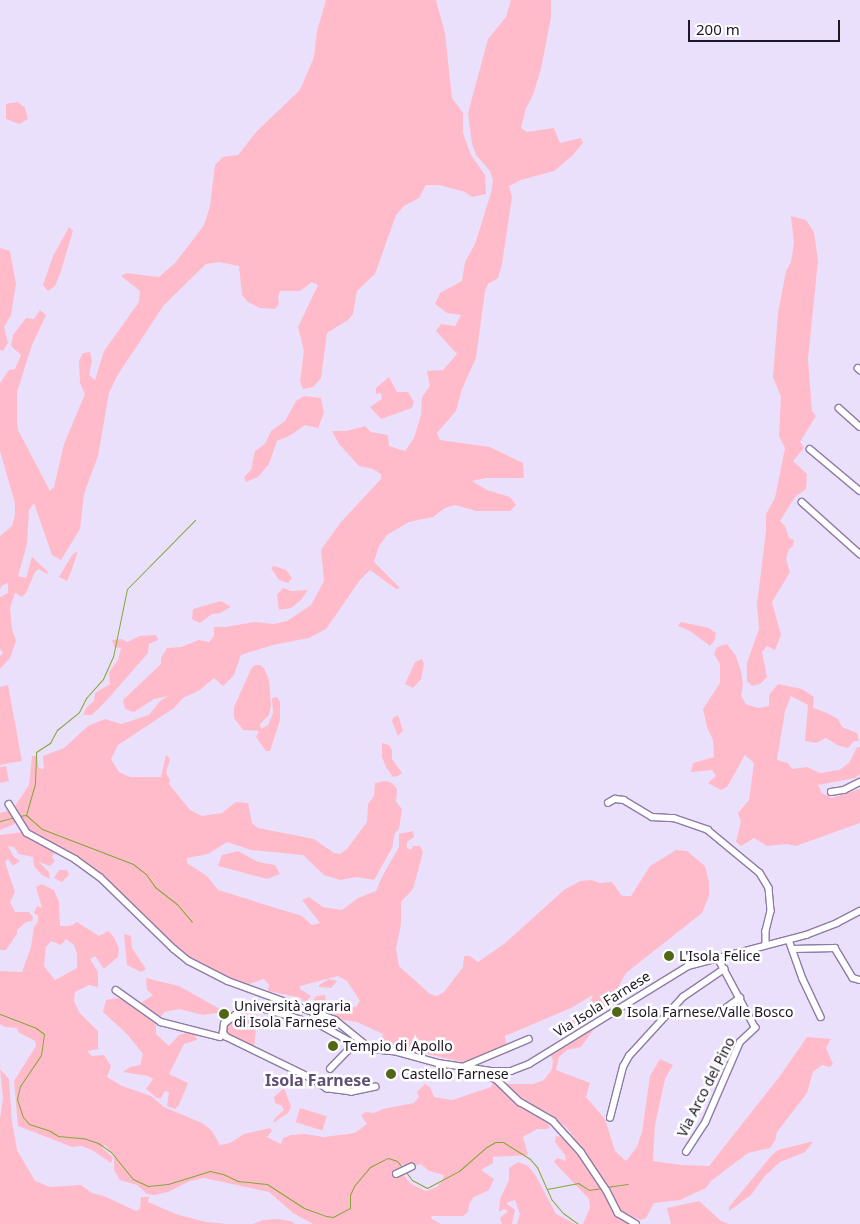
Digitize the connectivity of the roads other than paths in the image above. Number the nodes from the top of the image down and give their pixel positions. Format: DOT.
graph roads {
  1 [pos="839,408"];
  2 [pos="860,427"];
  3 [pos="810,449"];
  4 [pos="860,491"];
  5 [pos="802,502"];
  6 [pos="860,554"];
  7 [pos="860,782"];
  8 [pos="831,792"];
  9 [pos="608,803"];
  10 [pos="9,804"];
  11 [pos="860,911"];
  12 [pos="789,940"];
  13 [pos="766,945"];
  14 [pos="792,949"];
  15 [pos="717,957"];
  16 [pos="724,969"];
  17 [pos="860,980"];
  18 [pos="116,990"];
  19 [pos="740,998"];
  20 [pos="719,1013"];
  21 [pos="821,1017"];
  22 [pos="220,1037"];
  23 [pos="529,1039"];
  24 [pos="354,1044"];
  25 [pos="372,1049"];
  26 [pos="467,1066"];
  27 [pos="330,1069"];
  28 [pos="376,1087"];
  29 [pos="610,1118"];
  30 [pos="686,1152"];
  31 [pos="410,1168"];
  32 [pos="398,1173"];
  33 [pos="636,1224"];
  1 -- 2 [label="street"];
  3 -- 4 [label="street"];
  5 -- 6 [label="street"];
  7 -- 8 [label="street"];
  9 -- 13 [label="street"];
  10 -- 25 [label="street"];
  11 -- 12 [label="street, Via Isola Farnese"];
  12 -- 13 [label="street, Via Isola Farnese"];
  12 -- 14 [label="street"];
  13 -- 15 [label="street, Via Isola Farnese"];
  14 -- 17 [label="street"];
  14 -- 21 [label="street"];
  15 -- 16 [label="street, Via Arco del Pino"];
  15 -- 26 [label="street, Via Isola Farnese"];
  16 -- 19 [label="street, Via Arco del Pino"];
  16 -- 29 [label="street"];
  18 -- 22 [label="street"];
  19 -- 20 [label="street"];
  19 -- 30 [label="street, Via Arco del Pino"];
  23 -- 26 [label="street"];
  24 -- 25 [label="street, Via Isola Farnese"];
  24 -- 27 [label="street"];
  24 -- 28 [label="street, Via Isola Farnese"];
  25 -- 26 [label="street, Via Isola Farnese"];
  26 -- 33 [label="street"];
  31 -- 32 [label="street"];
}
